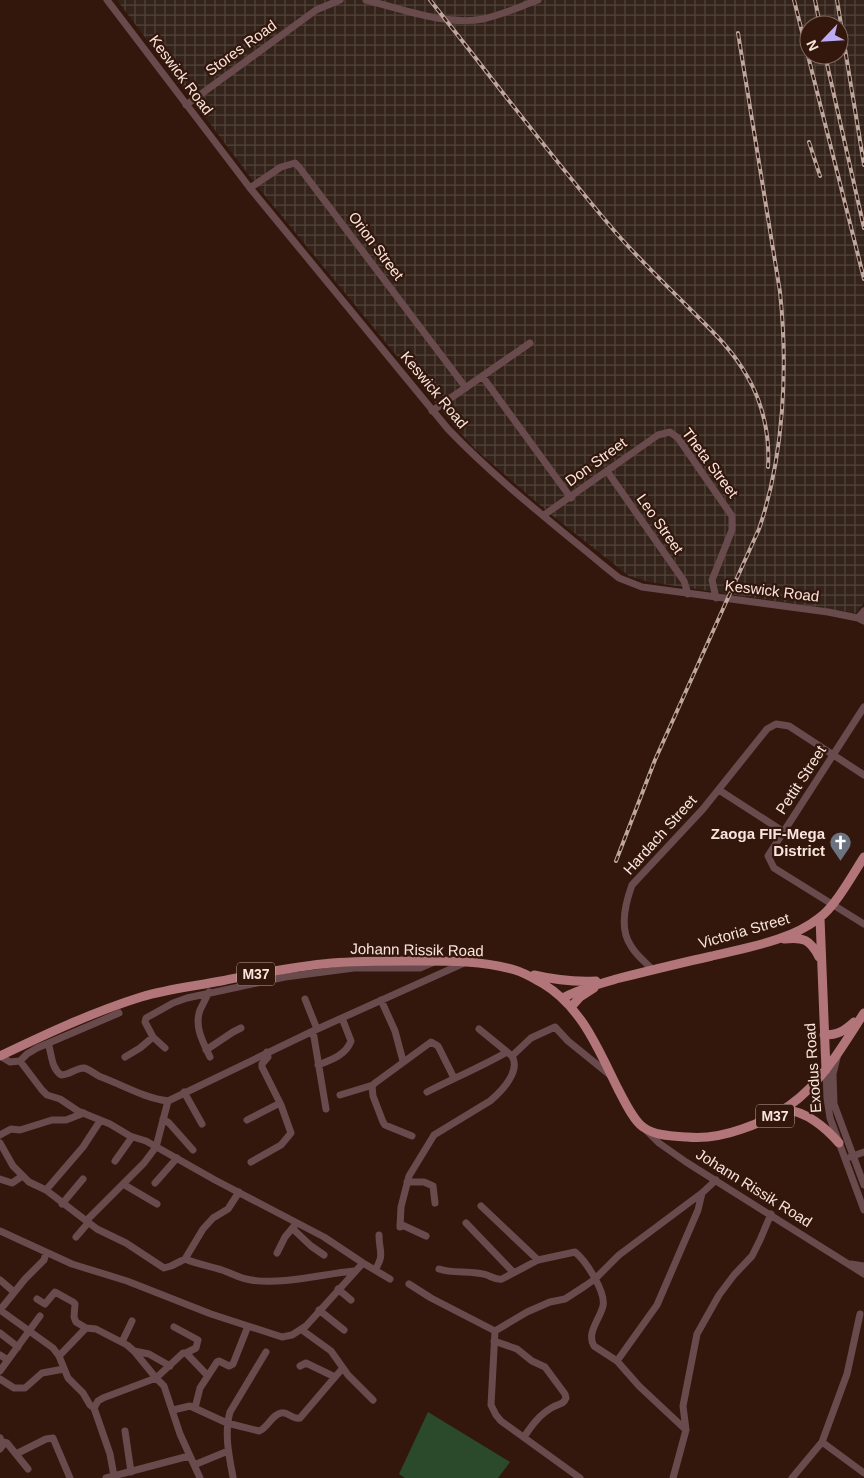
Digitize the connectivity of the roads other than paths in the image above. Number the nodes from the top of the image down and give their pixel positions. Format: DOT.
graph roads {
  1 [pos="107,0"];
  2 [pos="340,0"];
  3 [pos="366,0"];
  4 [pos="538,0"];
  5 [pos="186,105"];
  6 [pos="250,188"];
  7 [pos="530,343"];
  8 [pos="482,376"];
  9 [pos="466,388"];
  10 [pos="432,411"];
  11 [pos="665,432"];
  12 [pos="606,471"];
  13 [pos="571,498"];
  14 [pos="544,515"];
  15 [pos="688,594"];
  16 [pos="716,598"];
  17 [pos="864,611"];
  18 [pos="861,619"];
  19 [pos="864,707"];
  20 [pos="834,755"];
  21 [pos="864,775"];
  22 [pos="719,790"];
  23 [pos="784,832"];
  24 [pos="864,857"];
  25 [pos="832,904"];
  26 [pos="820,918"];
  27 [pos="864,924"];
  28 [pos="780,938"];
  29 [pos="820,959"];
  30 [pos="434,962"];
  31 [pos="464,963"];
  32 [pos="652,969"];
  33 [pos="524,973"];
  34 [pos="611,981"];
  35 [pos="213,982"];
  36 [pos="601,984"];
  37 [pos="208,994"];
  38 [pos="563,998"];
  39 [pos="304,999"];
  40 [pos="381,1000"];
  41 [pos="571,1007"];
  42 [pos="119,1013"];
  43 [pos="864,1013"];
  44 [pos="342,1018"];
  45 [pos="241,1028"];
  46 [pos="479,1029"];
  47 [pos="315,1030"];
  48 [pos="824,1035"];
  49 [pos="153,1037"];
  50 [pos="48,1043"];
  51 [pos="165,1048"];
  52 [pos="840,1050"];
  53 [pos="268,1052"];
  54 [pos="509,1054"];
  55 [pos="0,1056"];
  56 [pos="125,1057"];
  57 [pos="20,1061"];
  58 [pos="403,1061"];
  59 [pos="318,1065"];
  60 [pos="826,1071"];
  61 [pos="612,1077"];
  62 [pos="454,1078"];
  63 [pos="373,1085"];
  64 [pos="184,1092"];
  65 [pos="427,1092"];
  66 [pos="340,1095"];
  67 [pos="168,1101"];
  68 [pos="280,1103"];
  69 [pos="326,1109"];
  70 [pos="786,1110"];
  71 [pos="84,1113"];
  72 [pos="163,1119"];
  73 [pos="247,1120"];
  74 [pos="100,1121"];
  75 [pos="202,1124"];
  76 [pos="643,1127"];
  77 [pos="0,1135"];
  78 [pos="412,1136"];
  79 [pos="132,1137"];
  80 [pos="0,1143"];
  81 [pos="839,1143"];
  82 [pos="156,1147"];
  83 [pos="193,1150"];
  84 [pos="864,1152"];
  85 [pos="852,1156"];
  86 [pos="176,1158"];
  87 [pos="845,1159"];
  88 [pos="115,1161"];
  89 [pos="251,1162"];
  90 [pos="22,1176"];
  91 [pos="0,1179"];
  92 [pos="83,1179"];
  93 [pos="716,1180"];
  94 [pos="407,1182"];
  95 [pos="155,1183"];
  96 [pos="123,1184"];
  97 [pos="864,1185"];
  98 [pos="46,1190"];
  99 [pos="238,1192"];
  100 [pos="702,1193"];
  101 [pos="435,1203"];
  102 [pos="62,1204"];
  103 [pos="157,1204"];
  104 [pos="482,1206"];
  105 [pos="864,1210"];
  106 [pos="771,1214"];
  107 [pos="87,1222"];
  108 [pos="466,1223"];
  109 [pos="295,1226"];
  110 [pos="0,1231"];
  111 [pos="379,1235"];
  112 [pos="426,1236"];
  113 [pos="76,1237"];
  114 [pos="46,1253"];
  115 [pos="277,1253"];
  116 [pos="324,1255"];
  117 [pos="185,1259"];
  118 [pos="538,1260"];
  119 [pos="846,1262"];
  120 [pos="363,1263"];
  121 [pos="864,1266"];
  122 [pos="439,1269"];
  123 [pos="375,1270"];
  124 [pos="354,1271"];
  125 [pos="513,1272"];
  126 [pos="864,1274"];
  127 [pos="390,1279"];
  128 [pos="595,1279"];
  129 [pos="0,1280"];
  130 [pos="409,1284"];
  131 [pos="338,1290"];
  132 [pos="14,1292"];
  133 [pos="37,1299"];
  134 [pos="351,1300"];
  135 [pos="0,1310"];
  136 [pos="319,1310"];
  137 [pos="860,1314"];
  138 [pos="40,1316"];
  139 [pos="132,1321"];
  140 [pos="248,1326"];
  141 [pos="174,1327"];
  142 [pos="86,1328"];
  143 [pos="302,1330"];
  144 [pos="344,1330"];
  145 [pos="30,1331"];
  146 [pos="494,1331"];
  147 [pos="0,1333"];
  148 [pos="494,1341"];
  149 [pos="122,1342"];
  150 [pos="18,1347"];
  151 [pos="134,1351"];
  152 [pos="266,1352"];
  153 [pos="186,1353"];
  154 [pos="0,1355"];
  155 [pos="59,1356"];
  156 [pos="8,1360"];
  157 [pos="616,1361"];
  158 [pos="170,1366"];
  159 [pos="300,1366"];
  160 [pos="343,1368"];
  161 [pos="64,1369"];
  162 [pos="0,1371"];
  163 [pos="208,1376"];
  164 [pos="335,1377"];
  165 [pos="156,1378"];
  166 [pos="0,1379"];
  167 [pos="373,1400"];
  168 [pos="94,1408"];
  169 [pos="194,1408"];
  170 [pos="173,1410"];
  171 [pos="227,1423"];
  172 [pos="686,1430"];
  173 [pos="125,1431"];
  174 [pos="524,1437"];
  175 [pos="822,1442"];
  176 [pos="1,1443"];
  177 [pos="228,1451"];
  178 [pos="16,1454"];
  179 [pos="189,1456"];
  180 [pos="194,1465"];
  181 [pos="28,1469"];
  182 [pos="132,1472"];
  183 [pos="864,1473"];
  184 [pos="114,1476"];
  185 [pos="233,1477"];
  186 [pos="70,1478"];
  187 [pos="106,1478"];
  188 [pos="200,1478"];
  189 [pos="580,1478"];
  190 [pos="673,1478"];
  191 [pos="792,1478"];
  1 -- 5 [label="street, Keswick Road"];
  2 -- 5 [label="street, Stores Road"];
  3 -- 4 [label="street"];
  5 -- 6 [label="street, Keswick Road"];
  6 -- 9 [label="street, Orion Street"];
  6 -- 10 [label="street, Keswick Road"];
  7 -- 8 [label="street"];
  8 -- 9 [label="street"];
  8 -- 13 [label="street"];
  9 -- 10 [label="street"];
  10 -- 14 [label="street, Keswick Road"];
  11 -- 12 [label="street, Don Street"];
  11 -- 16 [label="street, Theta Street"];
  12 -- 13 [label="street, Don Street"];
  12 -- 15 [label="street, Leo Street"];
  13 -- 14 [label="street, Don Street"];
  14 -- 15 [label="street, Keswick Road"];
  15 -- 16 [label="street, Keswick Road"];
  16 -- 18 [label="street, Keswick Road"];
  17 -- 18 [label="street"];
  19 -- 20 [label="street, Pettit Street"];
  20 -- 21 [label="street"];
  20 -- 22 [label="street, Hardach Street"];
  20 -- 23 [label="street, Pettit Street"];
  22 -- 23 [label="street"];
  22 -- 32 [label="street, Hardach Street"];
  23 -- 25 [label="street, Pettit Street"];
  24 -- 25 [label="main road, Victoria Street"];
  25 -- 26 [label="main road, Victoria Street"];
  25 -- 27 [label="street"];
  26 -- 28 [label="main road, Victoria Street"];
  26 -- 29 [label="main road, Exodus Road"];
  28 -- 29 [label="main road"];
  28 -- 32 [label="main road, Victoria Street"];
  29 -- 48 [label="main road, Exodus Road"];
  30 -- 31 [label="main road, Johann Rissik Road / M37"];
  30 -- 35 [label="main road, Johann Rissik Road / M37"];
  30 -- 37 [label="street"];
  31 -- 33 [label="main road, Johann Rissik Road / M37"];
  31 -- 40 [label="street"];
  32 -- 34 [label="main road, Victoria Street"];
  33 -- 34 [label="main road"];
  33 -- 38 [label="main road, Johann Rissik Road / M37"];
  34 -- 36 [label="main road, Victoria Street"];
  35 -- 37 [label="street"];
  35 -- 55 [label="main road, Johann Rissik Road / M37"];
  36 -- 38 [label="main road, Victoria Street"];
  36 -- 41 [label="main road, Victoria Street"];
  37 -- 45 [label="street"];
  37 -- 49 [label="street"];
  38 -- 41 [label="main road, Johann Rissik Road / M37"];
  39 -- 47 [label="street"];
  40 -- 44 [label="street"];
  40 -- 58 [label="street"];
  41 -- 61 [label="main road, Johann Rissik Road / M37"];
  42 -- 50 [label="street"];
  43 -- 48 [label="main road"];
  43 -- 52 [label="main road, M37"];
  44 -- 47 [label="street"];
  44 -- 59 [label="street"];
  46 -- 54 [label="street"];
  47 -- 53 [label="street"];
  47 -- 59 [label="street"];
  48 -- 60 [label="main road, Exodus Road"];
  49 -- 51 [label="street"];
  49 -- 56 [label="street"];
  50 -- 57 [label="street"];
  50 -- 67 [label="street"];
  52 -- 60 [label="main road, M37"];
  52 -- 85 [label="street, Exodus Road"];
  53 -- 64 [label="street"];
  53 -- 68 [label="street"];
  54 -- 61 [label="street"];
  54 -- 62 [label="street"];
  54 -- 94 [label="street"];
  55 -- 57 [label="street"];
  57 -- 71 [label="street"];
  58 -- 62 [label="street"];
  58 -- 63 [label="street"];
  59 -- 69 [label="street"];
  60 -- 70 [label="main road, M37"];
  60 -- 81 [label="street, Exodus Road"];
  61 -- 76 [label="main road, Johann Rissik Road / M37"];
  62 -- 65 [label="street"];
  63 -- 66 [label="street"];
  63 -- 78 [label="street"];
  64 -- 67 [label="street"];
  64 -- 75 [label="street"];
  67 -- 72 [label="street"];
  68 -- 73 [label="street"];
  68 -- 89 [label="street"];
  70 -- 76 [label="main road, M37"];
  70 -- 81 [label="main road"];
  71 -- 74 [label="street"];
  71 -- 77 [label="street"];
  72 -- 82 [label="street"];
  72 -- 83 [label="street"];
  74 -- 79 [label="street"];
  74 -- 98 [label="street"];
  76 -- 93 [label="street, Johann Rissik Road"];
  79 -- 82 [label="street"];
  79 -- 88 [label="street"];
  80 -- 90 [label="street"];
  81 -- 87 [label="street, Exodus Road"];
  82 -- 86 [label="street"];
  82 -- 96 [label="street"];
  84 -- 85 [label="street"];
  85 -- 87 [label="street"];
  85 -- 97 [label="street, Exodus Road"];
  86 -- 95 [label="street"];
  86 -- 99 [label="street"];
  87 -- 105 [label="street, Exodus Road"];
  90 -- 91 [label="street"];
  90 -- 98 [label="street"];
  92 -- 102 [label="street"];
  93 -- 100 [label="street"];
  93 -- 106 [label="street, Johann Rissik Road"];
  94 -- 101 [label="street"];
  94 -- 112 [label="street"];
  96 -- 103 [label="street"];
  96 -- 107 [label="street"];
  98 -- 102 [label="street"];
  99 -- 109 [label="street"];
  99 -- 117 [label="street"];
  100 -- 128 [label="street"];
  100 -- 157 [label="street"];
  102 -- 107 [label="street"];
  104 -- 118 [label="street"];
  106 -- 119 [label="street, Johann Rissik Road"];
  106 -- 172 [label="street"];
  107 -- 113 [label="street"];
  107 -- 117 [label="street"];
  108 -- 125 [label="street"];
  109 -- 115 [label="street"];
  109 -- 116 [label="street"];
  109 -- 120 [label="street"];
  110 -- 114 [label="street"];
  111 -- 123 [label="street"];
  114 -- 132 [label="street"];
  114 -- 140 [label="street"];
  117 -- 124 [label="street"];
  118 -- 125 [label="street"];
  118 -- 128 [label="street"];
  119 -- 121 [label="street, Johann Rissik Road"];
  119 -- 126 [label="street, Johann Rissik Road"];
  120 -- 123 [label="street"];
  120 -- 124 [label="street"];
  122 -- 125 [label="street"];
  123 -- 127 [label="street"];
  124 -- 131 [label="street"];
  128 -- 146 [label="street"];
  128 -- 157 [label="street"];
  129 -- 132 [label="street"];
  130 -- 146 [label="street"];
  131 -- 134 [label="street"];
  131 -- 136 [label="street"];
  132 -- 135 [label="street"];
  133 -- 142 [label="street"];
  135 -- 145 [label="street"];
  136 -- 143 [label="street"];
  136 -- 144 [label="street"];
  137 -- 175 [label="street"];
  138 -- 145 [label="street"];
  139 -- 149 [label="street"];
  140 -- 143 [label="street"];
  140 -- 163 [label="street"];
  141 -- 153 [label="street"];
  142 -- 149 [label="street"];
  142 -- 155 [label="street"];
  143 -- 160 [label="street"];
  145 -- 150 [label="street"];
  145 -- 155 [label="street"];
  146 -- 148 [label="street"];
  147 -- 150 [label="street"];
  148 -- 174 [label="street"];
  148 -- 174 [label="street"];
  149 -- 151 [label="street"];
  150 -- 156 [label="street"];
  151 -- 158 [label="street"];
  151 -- 165 [label="street"];
  152 -- 171 [label="street"];
  153 -- 158 [label="street"];
  153 -- 163 [label="street"];
  154 -- 156 [label="street"];
  155 -- 161 [label="street"];
  156 -- 162 [label="street"];
  157 -- 172 [label="street"];
  158 -- 165 [label="street"];
  159 -- 164 [label="street"];
  160 -- 164 [label="street"];
  160 -- 167 [label="street"];
  161 -- 166 [label="street"];
  161 -- 168 [label="street"];
  163 -- 169 [label="street"];
  164 -- 171 [label="street"];
  165 -- 168 [label="street"];
  165 -- 170 [label="street"];
  168 -- 184 [label="street"];
  169 -- 170 [label="street"];
  169 -- 171 [label="street"];
  170 -- 179 [label="street"];
  171 -- 177 [label="street"];
  172 -- 190 [label="street"];
  173 -- 182 [label="street"];
  174 -- 189 [label="street"];
  175 -- 183 [label="street"];
  175 -- 191 [label="street"];
  176 -- 178 [label="street"];
  177 -- 180 [label="street"];
  177 -- 185 [label="street"];
  178 -- 181 [label="street"];
  178 -- 186 [label="street"];
  179 -- 180 [label="street"];
  179 -- 182 [label="street"];
  180 -- 188 [label="street"];
  182 -- 184 [label="street"];
  184 -- 187 [label="street"];
}
